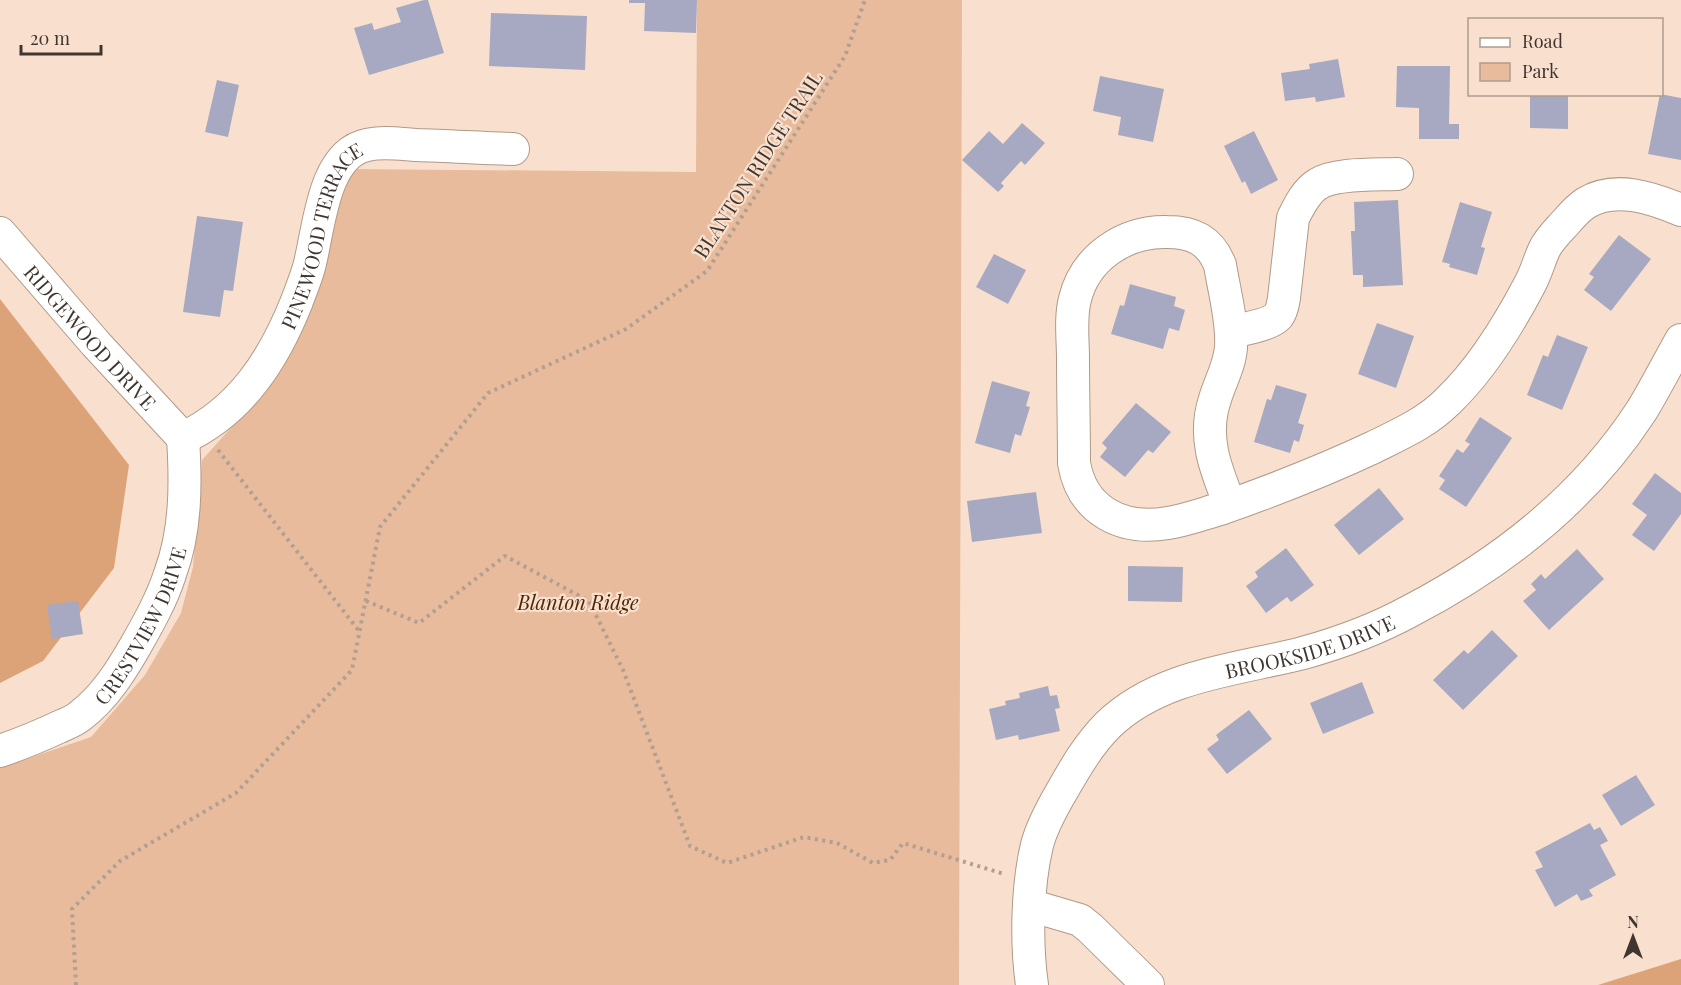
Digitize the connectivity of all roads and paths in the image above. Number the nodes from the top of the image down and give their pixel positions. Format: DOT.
graph roads {
  1 [pos="865,0"];
  2 [pos="513,149"];
  3 [pos="1397,174"];
  4 [pos="1681,210"];
  5 [pos="0,233"];
  6 [pos="1231,332"];
  7 [pos="1681,339"];
  8 [pos="193,434"];
  9 [pos="1230,505"];
  10 [pos="366,602"];
  11 [pos="360,632"];
  12 [pos="0,751"];
  13 [pos="1031,894"];
  14 [pos="76,985"];
  15 [pos="1032,985"];
  16 [pos="1148,985"];
  1 -- 10 [label="path, BLANTON RIDGE TRAIL"];
  2 -- 8 [label="street, PINEWOOD TERRACE"];
  3 -- 6 [label="street"];
  4 -- 9 [label="street"];
  5 -- 8 [label="street, RIDGEWOOD DRIVE"];
  6 -- 9 [label="street"];
  6 -- 9 [label="street"];
  7 -- 13 [label="street, BROOKSIDE DRIVE"];
  8 -- 11 [label="path"];
  8 -- 12 [label="street, CRESTVIEW DRIVE"];
  10 -- 11 [label="path, BLANTON RIDGE TRAIL"];
  10 -- 13 [label="path"];
  11 -- 14 [label="path, BLANTON RIDGE TRAIL"];
  13 -- 15 [label="street, BROOKSIDE DRIVE"];
  13 -- 16 [label="street"];
}
